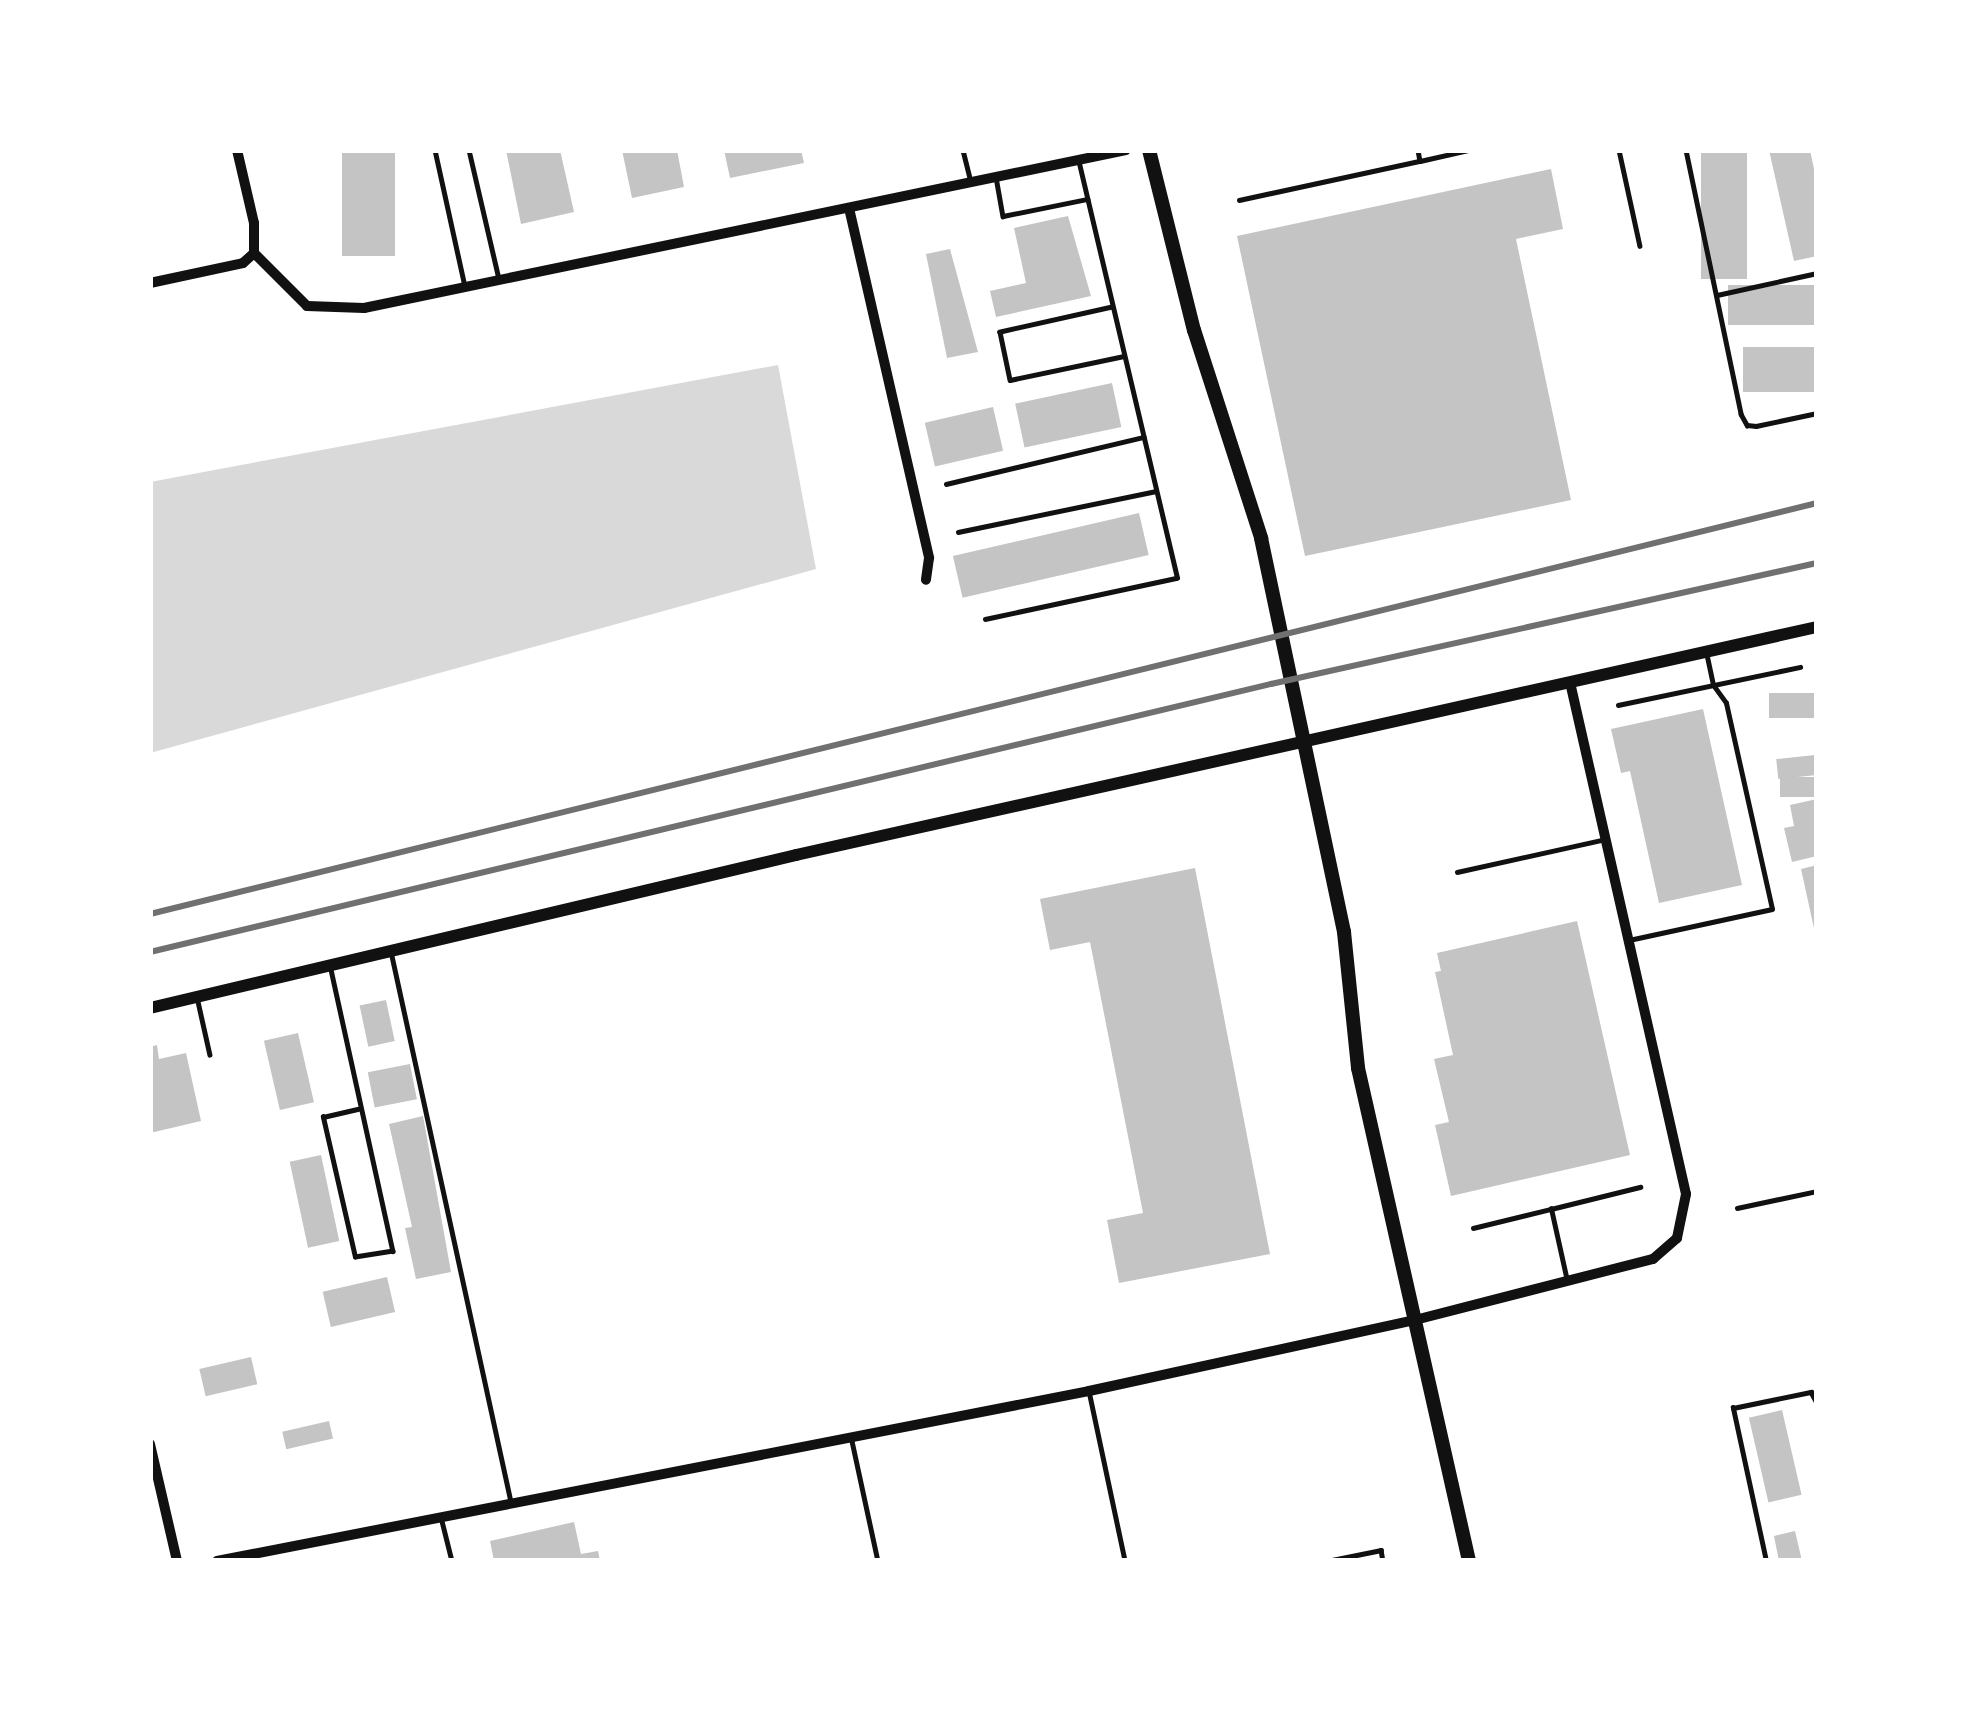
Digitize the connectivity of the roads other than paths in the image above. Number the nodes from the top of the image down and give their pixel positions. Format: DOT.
graph roads {
  1 [pos="237,150"];
  2 [pos="435,150"];
  3 [pos="469,150"];
  4 [pos="963,150"];
  5 [pos="1126,150"];
  6 [pos="1149,150"];
  7 [pos="1418,150"];
  8 [pos="1469,150"];
  9 [pos="1619,150"];
  10 [pos="1686,150"];
  11 [pos="1078,160"];
  12 [pos="1420,160"];
  13 [pos="996,177"];
  14 [pos="971,182"];
  15 [pos="1087,199"];
  16 [pos="1238,200"];
  17 [pos="848,208"];
  18 [pos="1640,246"];
  19 [pos="254,253"];
  20 [pos="1817,273"];
  21 [pos="500,280"];
  22 [pos="150,283"];
  23 [pos="465,287"];
  24 [pos="1716,295"];
  25 [pos="1112,307"];
  26 [pos="1124,356"];
  27 [pos="1817,413"];
  28 [pos="1143,437"];
  29 [pos="946,484"];
  30 [pos="1156,490"];
  31 [pos="958,532"];
  32 [pos="926,580"];
  33 [pos="985,619"];
  34 [pos="1817,628"];
  35 [pos="1706,652"];
  36 [pos="1800,667"];
  37 [pos="1570,682"];
  38 [pos="1713,686"];
  39 [pos="1618,705"];
  40 [pos="1607,839"];
  41 [pos="1457,872"];
  42 [pos="1629,940"];
  43 [pos="391,951"];
  44 [pos="330,965"];
  45 [pos="196,997"];
  46 [pos="150,1008"];
  47 [pos="210,1055"];
  48 [pos="358,1109"];
  49 [pos="1640,1187"];
  50 [pos="1817,1191"];
  51 [pos="1737,1208"];
  52 [pos="1551,1209"];
  53 [pos="1472,1228"];
  54 [pos="1567,1281"];
  55 [pos="1415,1320"];
  56 [pos="1089,1390"];
  57 [pos="1817,1403"];
  58 [pos="851,1435"];
  59 [pos="150,1444"];
  60 [pos="512,1503"];
  61 [pos="441,1517"];
  62 [pos="1469,1560"];
  63 [pos="177,1561"];
  64 [pos="217,1561"];
  65 [pos="452,1561"];
  66 [pos="878,1561"];
  67 [pos="1125,1561"];
  68 [pos="1327,1561"];
  69 [pos="1383,1561"];
  70 [pos="1766,1561"];
  1 -- 19 [label="street"];
  2 -- 23 [label="lane"];
  3 -- 21 [label="lane"];
  4 -- 14 [label="lane"];
  5 -- 11 [label="street"];
  6 -- 55 [label="main road"];
  7 -- 12 [label="lane"];
  8 -- 12 [label="lane"];
  9 -- 18 [label="lane"];
  10 -- 24 [label="lane"];
  11 -- 13 [label="street"];
  11 -- 15 [label="lane"];
  12 -- 16 [label="lane"];
  13 -- 14 [label="street"];
  13 -- 15 [label="lane"];
  14 -- 17 [label="street"];
  15 -- 25 [label="lane"];
  17 -- 21 [label="street"];
  17 -- 32 [label="street"];
  19 -- 22 [label="street"];
  19 -- 23 [label="street"];
  20 -- 24 [label="lane"];
  21 -- 23 [label="street"];
  24 -- 27 [label="lane"];
  25 -- 26 [label="lane"];
  25 -- 26 [label="lane"];
  26 -- 28 [label="lane"];
  28 -- 29 [label="lane"];
  28 -- 30 [label="lane"];
  30 -- 31 [label="lane"];
  30 -- 33 [label="lane"];
  34 -- 35 [label="street"];
  35 -- 37 [label="street"];
  35 -- 38 [label="lane"];
  36 -- 38 [label="lane"];
  37 -- 40 [label="street"];
  37 -- 43 [label="street"];
  38 -- 39 [label="lane"];
  38 -- 42 [label="lane"];
  40 -- 41 [label="lane"];
  40 -- 42 [label="street"];
  42 -- 54 [label="street"];
  43 -- 44 [label="street"];
  43 -- 60 [label="lane"];
  44 -- 45 [label="street"];
  44 -- 48 [label="lane"];
  45 -- 46 [label="street"];
  45 -- 47 [label="lane"];
  48 -- 48 [label="lane"];
  49 -- 52 [label="lane"];
  50 -- 51 [label="lane"];
  52 -- 53 [label="lane"];
  52 -- 54 [label="lane"];
  54 -- 55 [label="street"];
  55 -- 56 [label="street"];
  55 -- 62 [label="main road"];
  56 -- 58 [label="street"];
  56 -- 67 [label="lane"];
  57 -- 70 [label="lane"];
  58 -- 60 [label="street"];
  58 -- 66 [label="lane"];
  59 -- 63 [label="street"];
  60 -- 61 [label="street"];
  61 -- 64 [label="street"];
  61 -- 65 [label="lane"];
  68 -- 69 [label="lane"];
}
